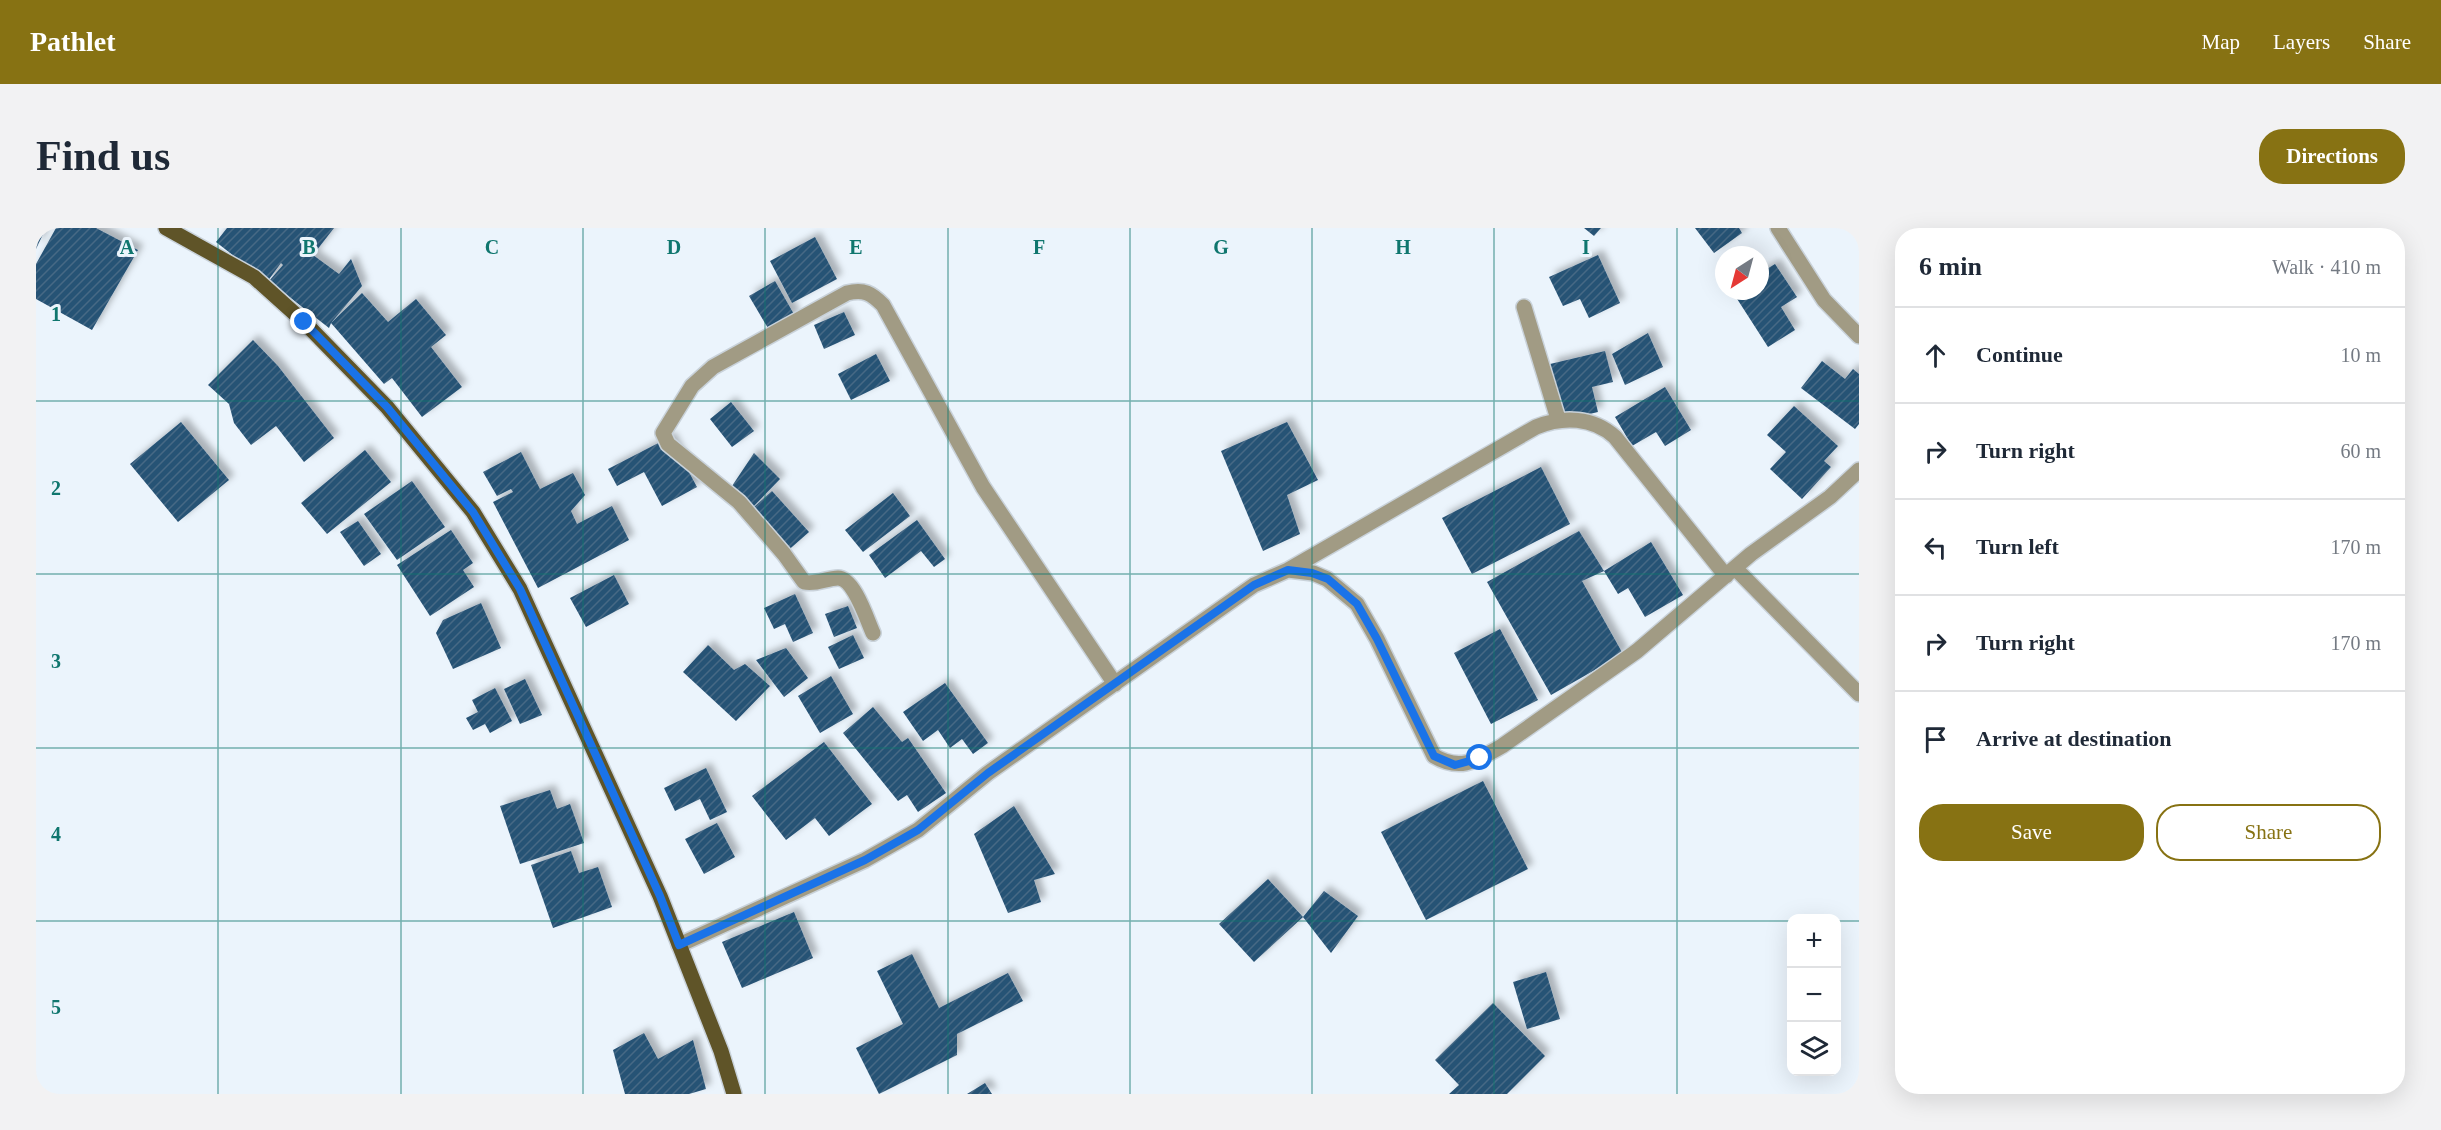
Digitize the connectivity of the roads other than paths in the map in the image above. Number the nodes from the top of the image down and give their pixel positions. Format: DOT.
graph roads {
  1 [pos="166,228"];
  2 [pos="1778,228"];
  3 [pos="1524,307"];
  4 [pos="1859,336"];
  5 [pos="1558,420"];
  6 [pos="1859,470"];
  7 [pos="1288,570"];
  8 [pos="1730,572"];
  9 [pos="873,633"];
  10 [pos="1115,684"];
  11 [pos="1859,694"];
  12 [pos="679,945"];
  13 [pos="734,1094"];
  1 -- 12 [label="main road"];
  2 -- 4 [label="street"];
  3 -- 5 [label="street"];
  5 -- 7 [label="street"];
  5 -- 8 [label="street"];
  6 -- 8 [label="street"];
  7 -- 8 [label="street"];
  7 -- 10 [label="street"];
  8 -- 11 [label="street"];
  9 -- 10 [label="street"];
  10 -- 12 [label="street"];
  12 -- 13 [label="main road"];
}
